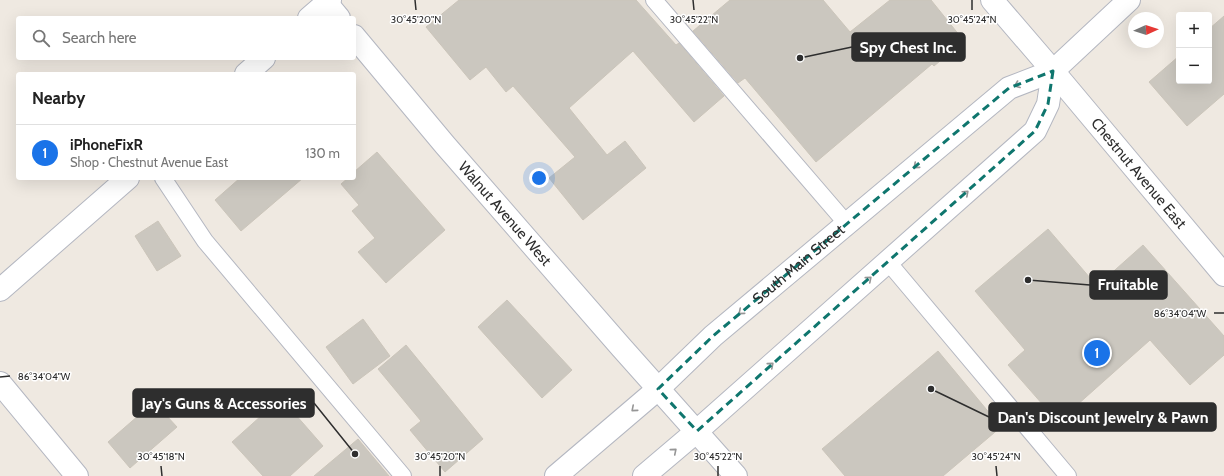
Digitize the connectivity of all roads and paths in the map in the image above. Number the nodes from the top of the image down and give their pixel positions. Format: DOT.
graph roads {
  1 [pos="654,0"];
  2 [pos="992,0"];
  3 [pos="1129,0"];
  4 [pos="330,5"];
  5 [pos="312,16"];
  6 [pos="356,38"];
  7 [pos="262,60"];
  8 [pos="1053,71"];
  9 [pos="248,72"];
  10 [pos="126,180"];
  11 [pos="163,180"];
  12 [pos="847,224"];
  13 [pos="888,262"];
  14 [pos="1224,275"];
  15 [pos="0,290"];
  16 [pos="0,383"];
  17 [pos="658,389"];
  18 [pos="697,431"];
  19 [pos="78,476"];
  20 [pos="403,476"];
  21 [pos="556,476"];
  22 [pos="644,476"];
  23 [pos="736,476"];
  24 [pos="1068,476"];
  1 -- 12 [label="lane"];
  2 -- 8 [label="street, Chestnut Avenue East"];
  3 -- 8 [label="street, South Main Street"];
  4 -- 5 [label="street"];
  6 -- 17 [label="street, Walnut Avenue West"];
  7 -- 9 [label="street"];
  8 -- 12 [label="street, South Main Street, one-way"];
  13 -- 8 [label="street, one-way"];
  8 -- 14 [label="street, Chestnut Avenue East"];
  10 -- 15 [label="street"];
  11 -- 20 [label="lane"];
  12 -- 17 [label="street, South Main Street, one-way"];
  18 -- 13 [label="street, one-way"];
  13 -- 24 [label="lane"];
  16 -- 19 [label="street"];
  17 -- 18 [label="street, Walnut Avenue West"];
  17 -- 21 [label="street, South Main Street, one-way"];
  22 -- 18 [label="street, one-way"];
  18 -- 23 [label="street, Walnut Avenue West"];
}
